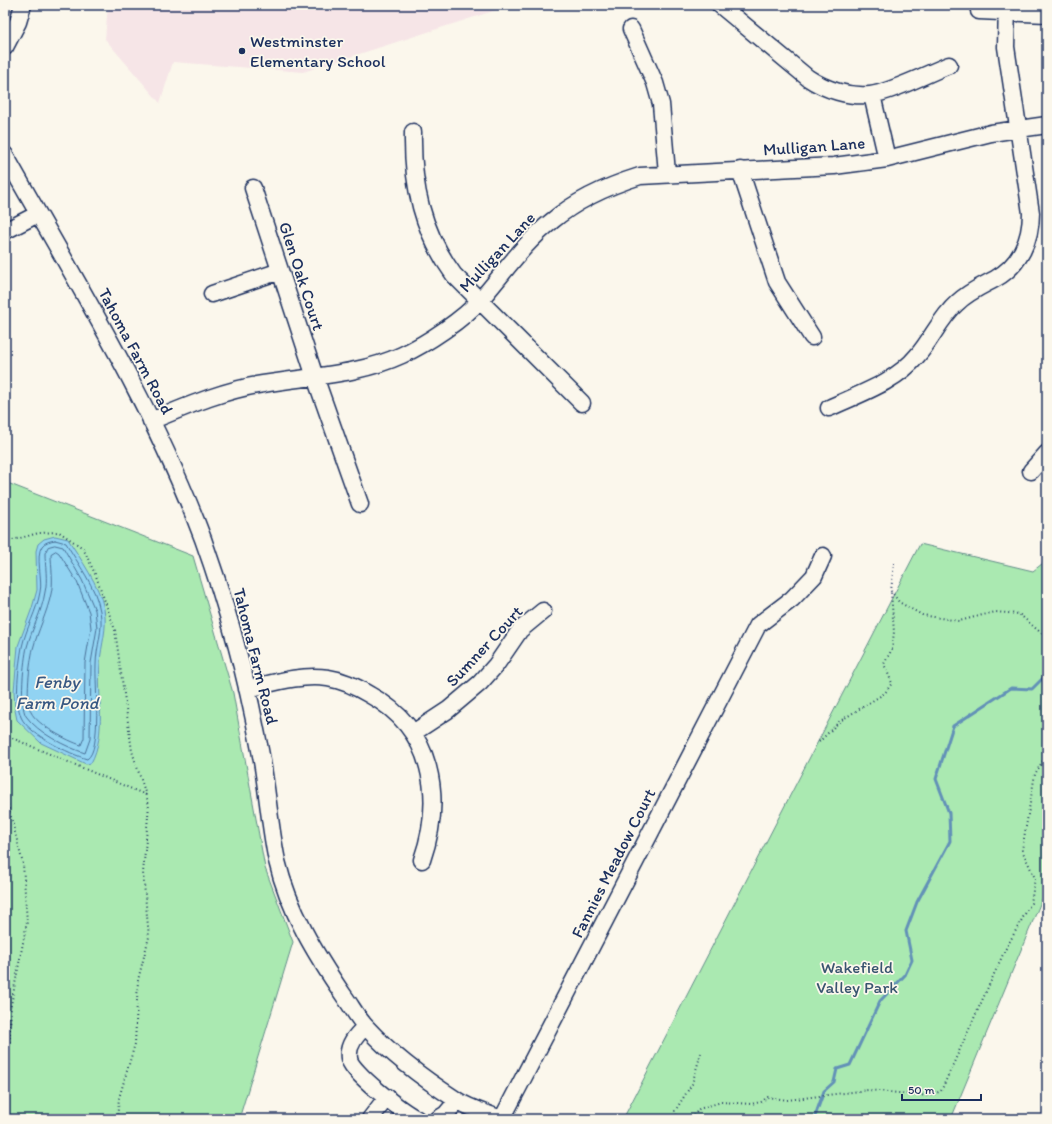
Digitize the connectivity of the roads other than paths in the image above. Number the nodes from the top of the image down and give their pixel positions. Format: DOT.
graph roads {
  1 [pos="23,5"];
  2 [pos="720,5"];
  3 [pos="979,5"];
  4 [pos="1006,8"];
  5 [pos="1047,14"];
  6 [pos="631,29"];
  7 [pos="5,47"];
  8 [pos="949,65"];
  9 [pos="872,95"];
  10 [pos="1047,125"];
  11 [pos="1019,128"];
  12 [pos="413,132"];
  13 [pos="5,154"];
  14 [pos="886,159"];
  15 [pos="740,170"];
  16 [pos="667,173"];
  17 [pos="253,188"];
  18 [pos="38,214"];
  19 [pos="5,231"];
  20 [pos="280,271"];
  21 [pos="212,294"];
  22 [pos="480,301"];
  23 [pos="812,337"];
  24 [pos="315,377"];
  25 [pos="582,403"];
  26 [pos="829,408"];
  27 [pos="151,421"];
  28 [pos="1047,453"];
  29 [pos="1031,472"];
  30 [pos="360,504"];
  31 [pos="823,556"];
  32 [pos="543,611"];
  33 [pos="247,689"];
  34 [pos="412,733"];
  35 [pos="422,860"];
  36 [pos="366,1027"];
  37 [pos="387,1097"];
  38 [pos="457,1101"];
  39 [pos="370,1119"];
  40 [pos="417,1119"];
  41 [pos="438,1119"];
  42 [pos="502,1119"];
  1 -- 7 [label="street"];
  2 -- 9 [label="street"];
  3 -- 4 [label="street"];
  4 -- 5 [label="street"];
  4 -- 11 [label="street"];
  6 -- 16 [label="street"];
  8 -- 9 [label="street"];
  9 -- 14 [label="street"];
  10 -- 11 [label="street, Mulligan Lane"];
  11 -- 14 [label="street, Mulligan Lane"];
  11 -- 26 [label="street"];
  12 -- 22 [label="street"];
  13 -- 18 [label="street, Tahoma Farm Road"];
  14 -- 15 [label="street, Mulligan Lane"];
  15 -- 16 [label="street, Mulligan Lane"];
  15 -- 23 [label="street"];
  16 -- 22 [label="street, Mulligan Lane"];
  17 -- 20 [label="street, Glen Oak Court"];
  18 -- 19 [label="street"];
  18 -- 27 [label="street, Tahoma Farm Road"];
  20 -- 21 [label="street"];
  20 -- 24 [label="street, Glen Oak Court"];
  22 -- 24 [label="street, Mulligan Lane"];
  22 -- 25 [label="street"];
  24 -- 27 [label="street, Mulligan Lane"];
  24 -- 30 [label="street, Glen Oak Court"];
  27 -- 33 [label="street, Tahoma Farm Road"];
  28 -- 29 [label="street"];
  31 -- 42 [label="street, Fannies Meadow Court"];
  32 -- 34 [label="street, Sumner Court"];
  33 -- 34 [label="street"];
  33 -- 36 [label="street, Tahoma Farm Road"];
  34 -- 35 [label="street"];
  36 -- 37 [label="street"];
  36 -- 38 [label="street, Tahoma Farm Road"];
  37 -- 39 [label="street"];
  37 -- 40 [label="street"];
  38 -- 41 [label="street"];
  38 -- 42 [label="street, Tahoma Farm Road"];
}
